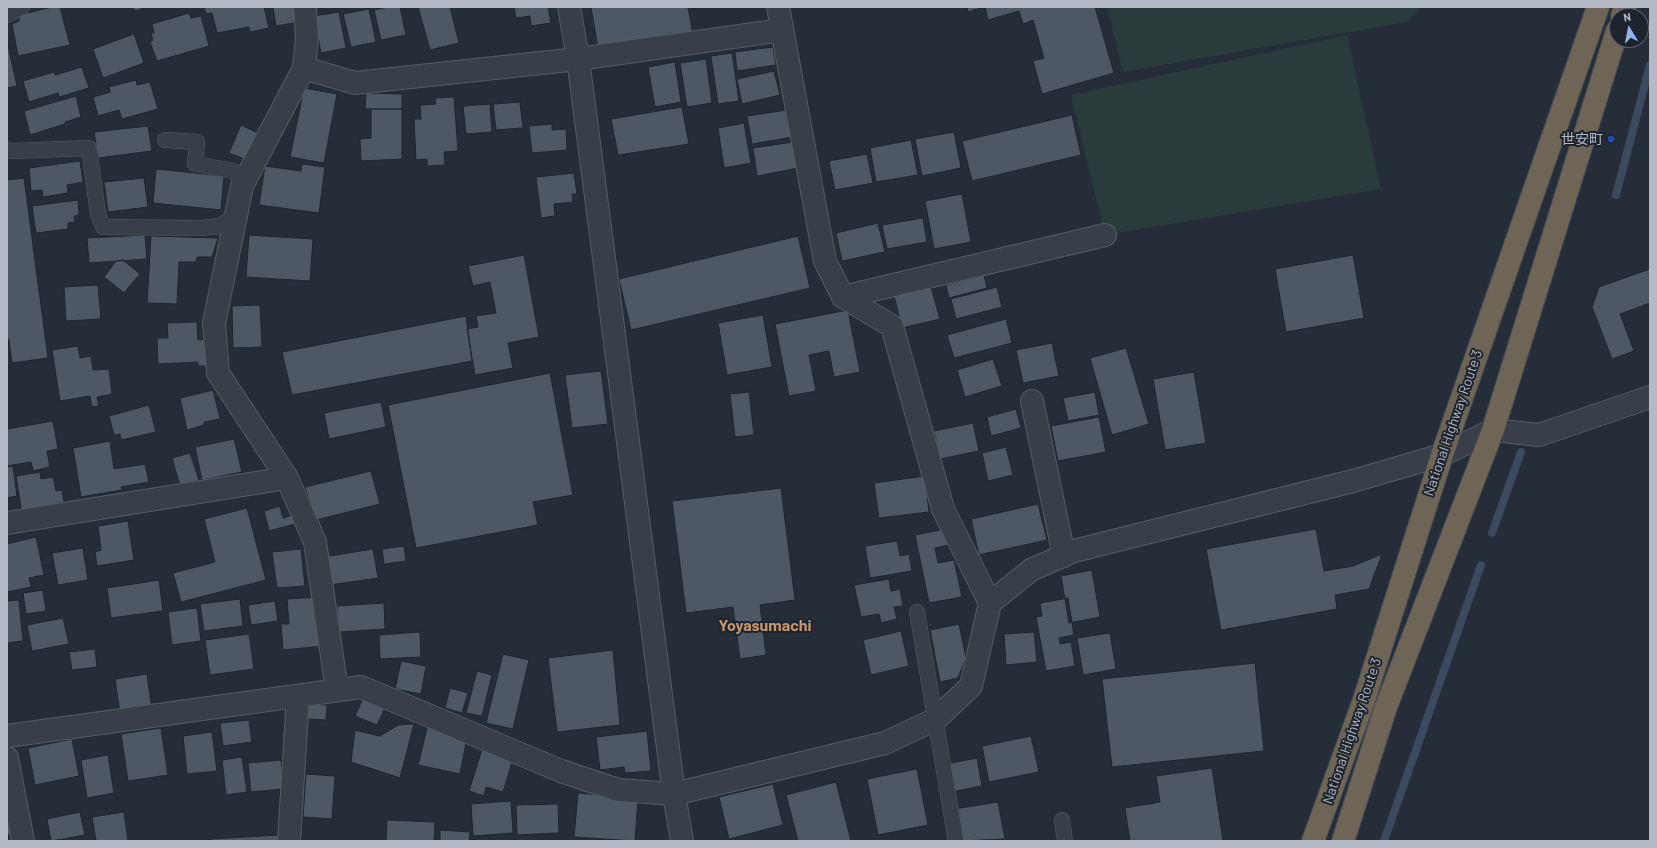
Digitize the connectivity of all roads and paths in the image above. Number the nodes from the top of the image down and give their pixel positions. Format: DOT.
graph roads {
  1 [pos="22,7"];
  2 [pos="305,7"];
  3 [pos="568,7"];
  4 [pos="778,7"];
  5 [pos="1598,7"];
  6 [pos="7,15"];
  7 [pos="782,30"];
  8 [pos="1612,48"];
  9 [pos="578,59"];
  10 [pos="304,68"];
  11 [pos="165,140"];
  12 [pos="7,150"];
  13 [pos="243,182"];
  14 [pos="236,216"];
  15 [pos="1105,235"];
  16 [pos="843,297"];
  17 [pos="1650,397"];
  18 [pos="1032,401"];
  19 [pos="1493,430"];
  20 [pos="1442,454"];
  21 [pos="287,478"];
  22 [pos="7,523"];
  23 [pos="1064,556"];
  24 [pos="990,603"];
  25 [pos="918,612"];
  26 [pos="337,690"];
  27 [pos="298,696"];
  28 [pos="936,719"];
  29 [pos="7,736"];
  30 [pos="7,758"];
  31 [pos="674,794"];
  32 [pos="1062,820"];
  33 [pos="24,841"];
  34 [pos="289,841"];
  35 [pos="682,841"];
  36 [pos="956,841"];
  37 [pos="1066,841"];
  38 [pos="1313,841"];
  39 [pos="1343,841"];
  1 -- 6 [label="lane"];
  2 -- 10 [label="street"];
  3 -- 9 [label="street"];
  4 -- 7 [label="street"];
  5 -- 20 [label="highway, National Highway Route 3"];
  7 -- 9 [label="street"];
  7 -- 16 [label="street"];
  8 -- 19 [label="highway, National Highway Route 3"];
  9 -- 10 [label="street"];
  9 -- 31 [label="street"];
  10 -- 13 [label="street"];
  11 -- 13 [label="lane"];
  12 -- 14 [label="lane"];
  13 -- 14 [label="street"];
  14 -- 21 [label="street"];
  15 -- 16 [label="street"];
  16 -- 24 [label="street"];
  17 -- 19 [label="street"];
  18 -- 23 [label="street"];
  19 -- 20 [label="street"];
  19 -- 39 [label="highway, National Highway Route 3"];
  20 -- 23 [label="street"];
  20 -- 38 [label="highway, National Highway Route 3"];
  21 -- 22 [label="street"];
  21 -- 26 [label="street"];
  23 -- 24 [label="street"];
  24 -- 28 [label="street"];
  25 -- 28 [label="lane"];
  26 -- 27 [label="street"];
  26 -- 31 [label="street"];
  27 -- 29 [label="street"];
  27 -- 34 [label="street"];
  28 -- 31 [label="street"];
  28 -- 36 [label="lane"];
  30 -- 33 [label="street"];
  31 -- 35 [label="street"];
  32 -- 37 [label="lane"];
}
